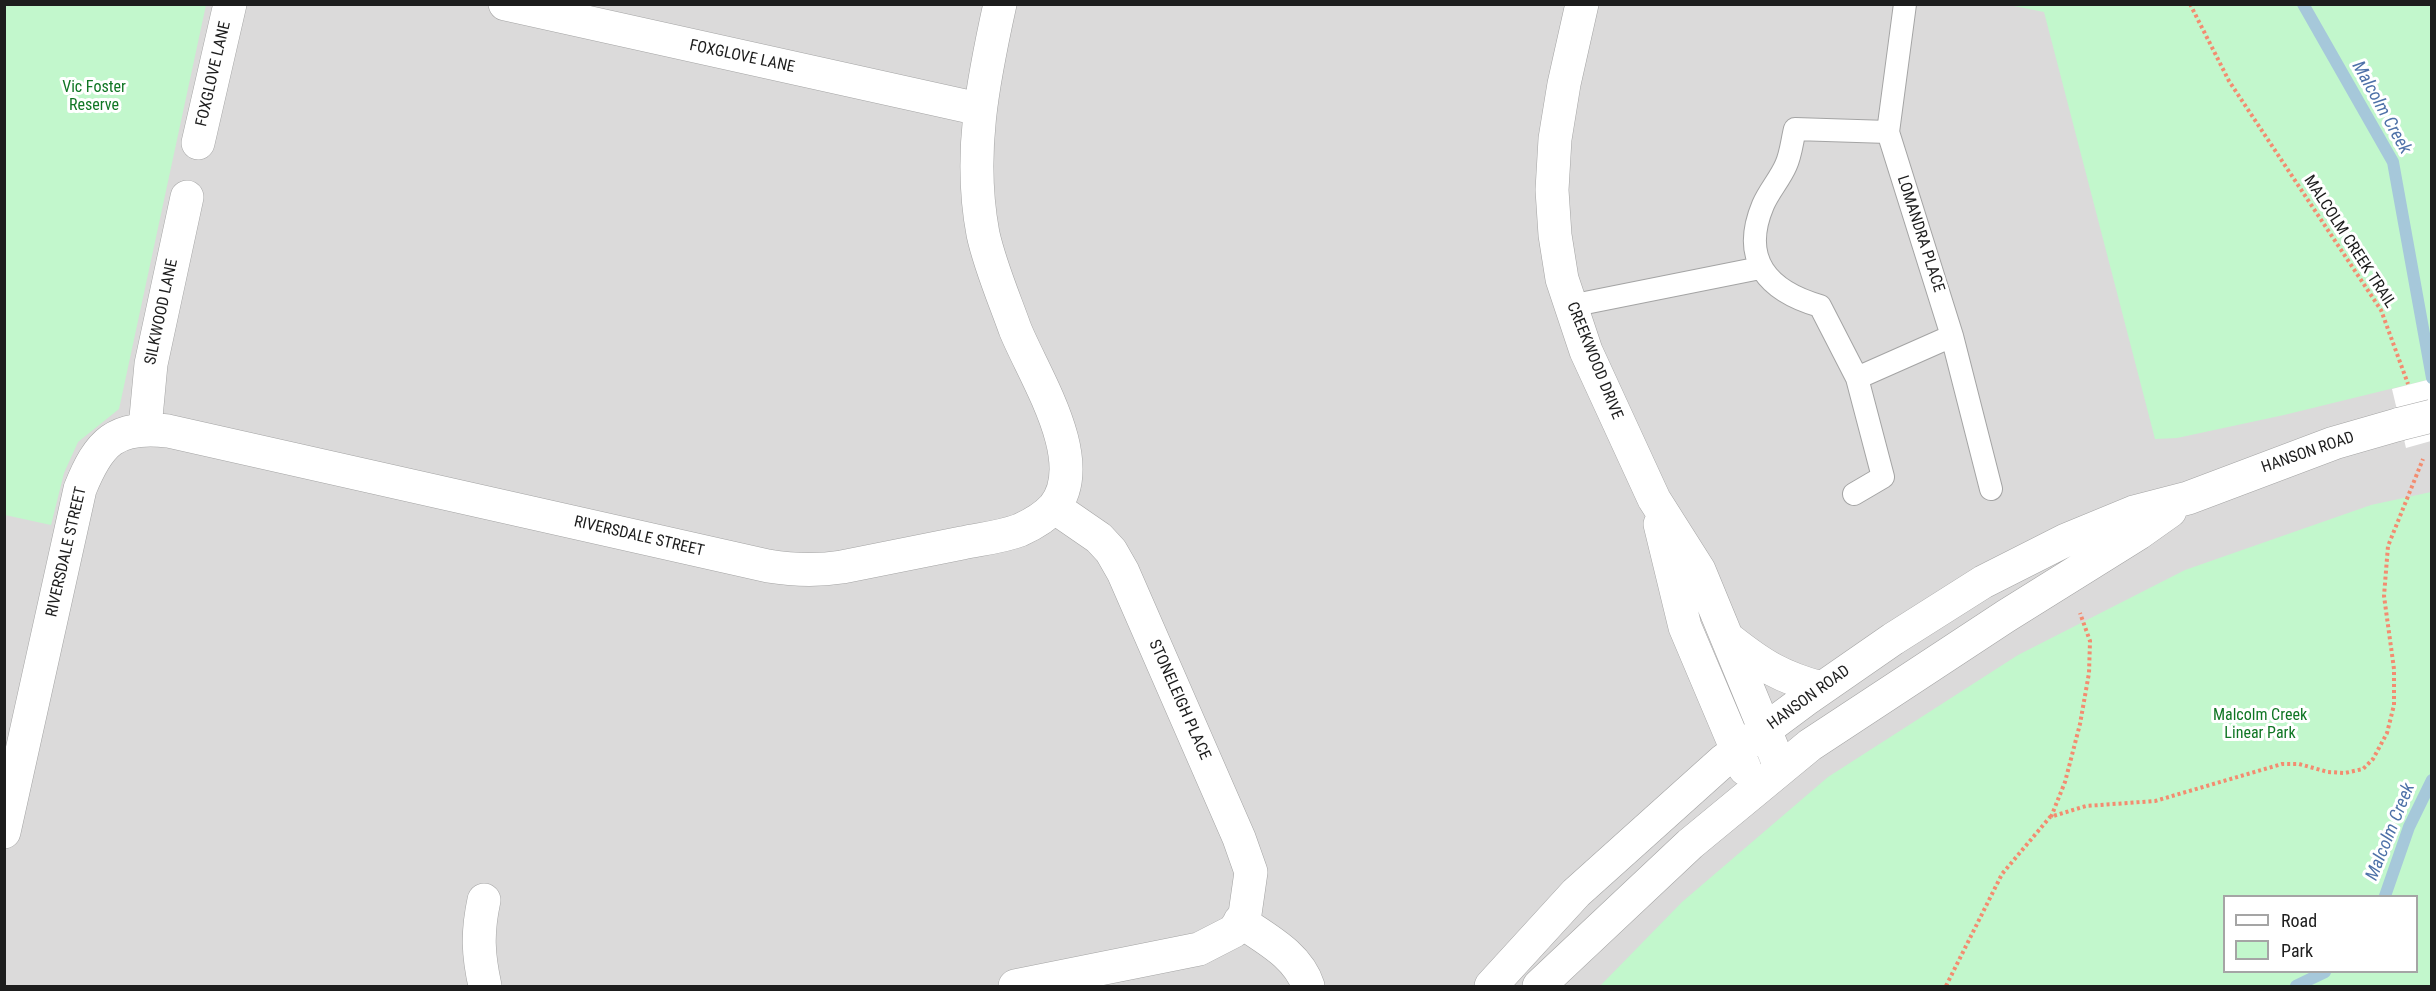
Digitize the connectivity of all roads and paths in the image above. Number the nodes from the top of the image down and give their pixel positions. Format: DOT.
graph roads {
  1 [pos="230,4"];
  2 [pos="506,4"];
  3 [pos="1000,4"];
  4 [pos="1582,4"];
  5 [pos="1905,4"];
  6 [pos="2190,4"];
  7 [pos="980,109"];
  8 [pos="1888,132"];
  9 [pos="198,143"];
  10 [pos="187,197"];
  11 [pos="1760,268"];
  12 [pos="1570,306"];
  13 [pos="1952,336"];
  14 [pos="1857,378"];
  15 [pos="2414,412"];
  16 [pos="145,428"];
  17 [pos="2423,458"];
  18 [pos="1991,489"];
  19 [pos="1854,494"];
  20 [pos="2188,498"];
  21 [pos="1654,499"];
  22 [pos="1054,507"];
  23 [pos="2062,582"];
  24 [pos="1729,639"];
  25 [pos="1821,688"];
  26 [pos="1765,729"];
  27 [pos="1737,751"];
  28 [pos="1781,768"];
  29 [pos="1754,791"];
  30 [pos="2050,817"];
  31 [pos="4,832"];
  32 [pos="484,900"];
  33 [pos="1240,921"];
  34 [pos="485,987"];
  35 [pos="1015,987"];
  36 [pos="1308,987"];
  37 [pos="1491,987"];
  38 [pos="1539,987"];
  39 [pos="1946,987"];
  1 -- 9 [label="street, FOXGLOVE LANE"];
  2 -- 7 [label="street, FOXGLOVE LANE"];
  3 -- 7 [label="street"];
  4 -- 12 [label="street, CREEKWOOD DRIVE"];
  5 -- 8 [label="lane, LOMANDRA PLACE"];
  6 -- 15 [label="path, MALCOLM CREEK TRAIL"];
  7 -- 22 [label="street"];
  8 -- 11 [label="lane"];
  8 -- 13 [label="lane, LOMANDRA PLACE"];
  10 -- 16 [label="street, SILKWOOD LANE"];
  11 -- 12 [label="lane"];
  11 -- 14 [label="lane"];
  12 -- 21 [label="street, CREEKWOOD DRIVE"];
  13 -- 14 [label="lane"];
  13 -- 18 [label="lane, LOMANDRA PLACE"];
  14 -- 19 [label="lane"];
  15 -- 20 [label="street, HANSON ROAD"];
  16 -- 22 [label="street, RIVERSDALE STREET"];
  16 -- 31 [label="street, RIVERSDALE STREET"];
  17 -- 30 [label="path"];
  20 -- 23 [label="street, HANSON ROAD"];
  20 -- 25 [label="street, HANSON ROAD"];
  21 -- 24 [label="street, CREEKWOOD DRIVE"];
  21 -- 27 [label="street, CREEKWOOD DRIVE"];
  22 -- 33 [label="street, STONELEIGH PLACE"];
  23 -- 28 [label="street, HANSON ROAD"];
  23 -- 30 [label="path"];
  24 -- 25 [label="street, CREEKWOOD DRIVE"];
  24 -- 26 [label="street, CREEKWOOD DRIVE"];
  25 -- 26 [label="street, HANSON ROAD"];
  26 -- 27 [label="street, HANSON ROAD"];
  26 -- 28 [label="street, CREEKWOOD DRIVE"];
  27 -- 29 [label="street, CREEKWOOD DRIVE"];
  27 -- 37 [label="street, HANSON ROAD"];
  28 -- 29 [label="street, HANSON ROAD"];
  29 -- 38 [label="street, HANSON ROAD"];
  30 -- 39 [label="path"];
  32 -- 34 [label="street"];
  33 -- 35 [label="street, STONELEIGH PLACE"];
  33 -- 36 [label="street"];
}
